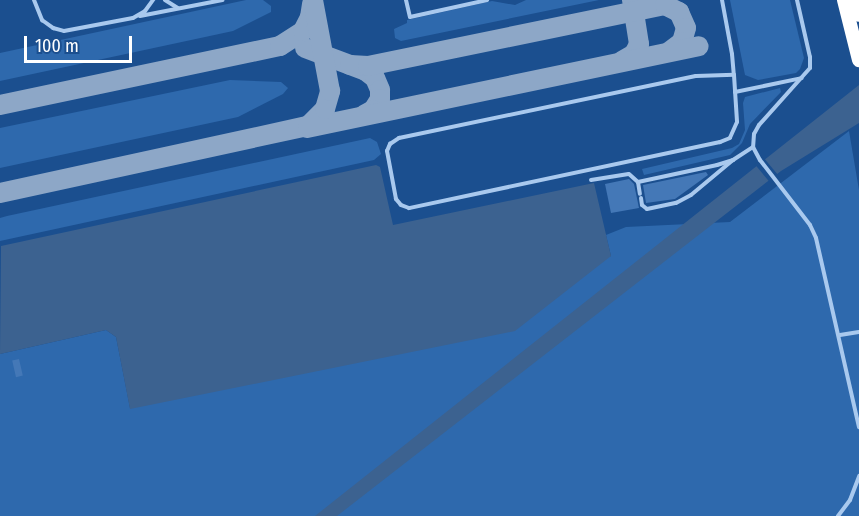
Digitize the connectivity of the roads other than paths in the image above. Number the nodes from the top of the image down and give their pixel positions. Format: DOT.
graph roads {
  1 [pos="34,0"];
  2 [pos="153,0"];
  3 [pos="165,0"];
  4 [pos="222,0"];
  5 [pos="406,0"];
  6 [pos="488,0"];
  7 [pos="722,0"];
  8 [pos="797,0"];
  9 [pos="844,0"];
  10 [pos="856,0"];
  11 [pos="182,8"];
  12 [pos="859,15"];
  13 [pos="133,18"];
  14 [pos="859,60"];
  15 [pos="734,75"];
  16 [pos="803,77"];
  17 [pos="735,92"];
  18 [pos="753,147"];
  19 [pos="733,160"];
  20 [pos="591,180"];
  21 [pos="638,182"];
  22 [pos="859,332"];
  23 [pos="840,335"];
  24 [pos="859,427"];
  25 [pos="859,476"];
  26 [pos="838,516"];
  1 -- 13 [label="lane"];
  2 -- 13 [label="lane"];
  3 -- 11 [label="lane"];
  4 -- 11 [label="lane"];
  5 -- 6 [label="lane"];
  7 -- 15 [label="lane"];
  8 -- 16 [label="lane"];
  9 -- 14 [label="highway"];
  10 -- 12 [label="highway"];
  11 -- 13 [label="lane"];
  15 -- 17 [label="lane"];
  15 -- 17 [label="lane"];
  16 -- 17 [label="lane"];
  16 -- 18 [label="lane"];
  18 -- 19 [label="lane"];
  18 -- 23 [label="lane"];
  19 -- 21 [label="lane"];
  19 -- 21 [label="lane"];
  20 -- 21 [label="lane"];
  22 -- 23 [label="lane"];
  23 -- 24 [label="lane"];
  25 -- 26 [label="lane"];
}
